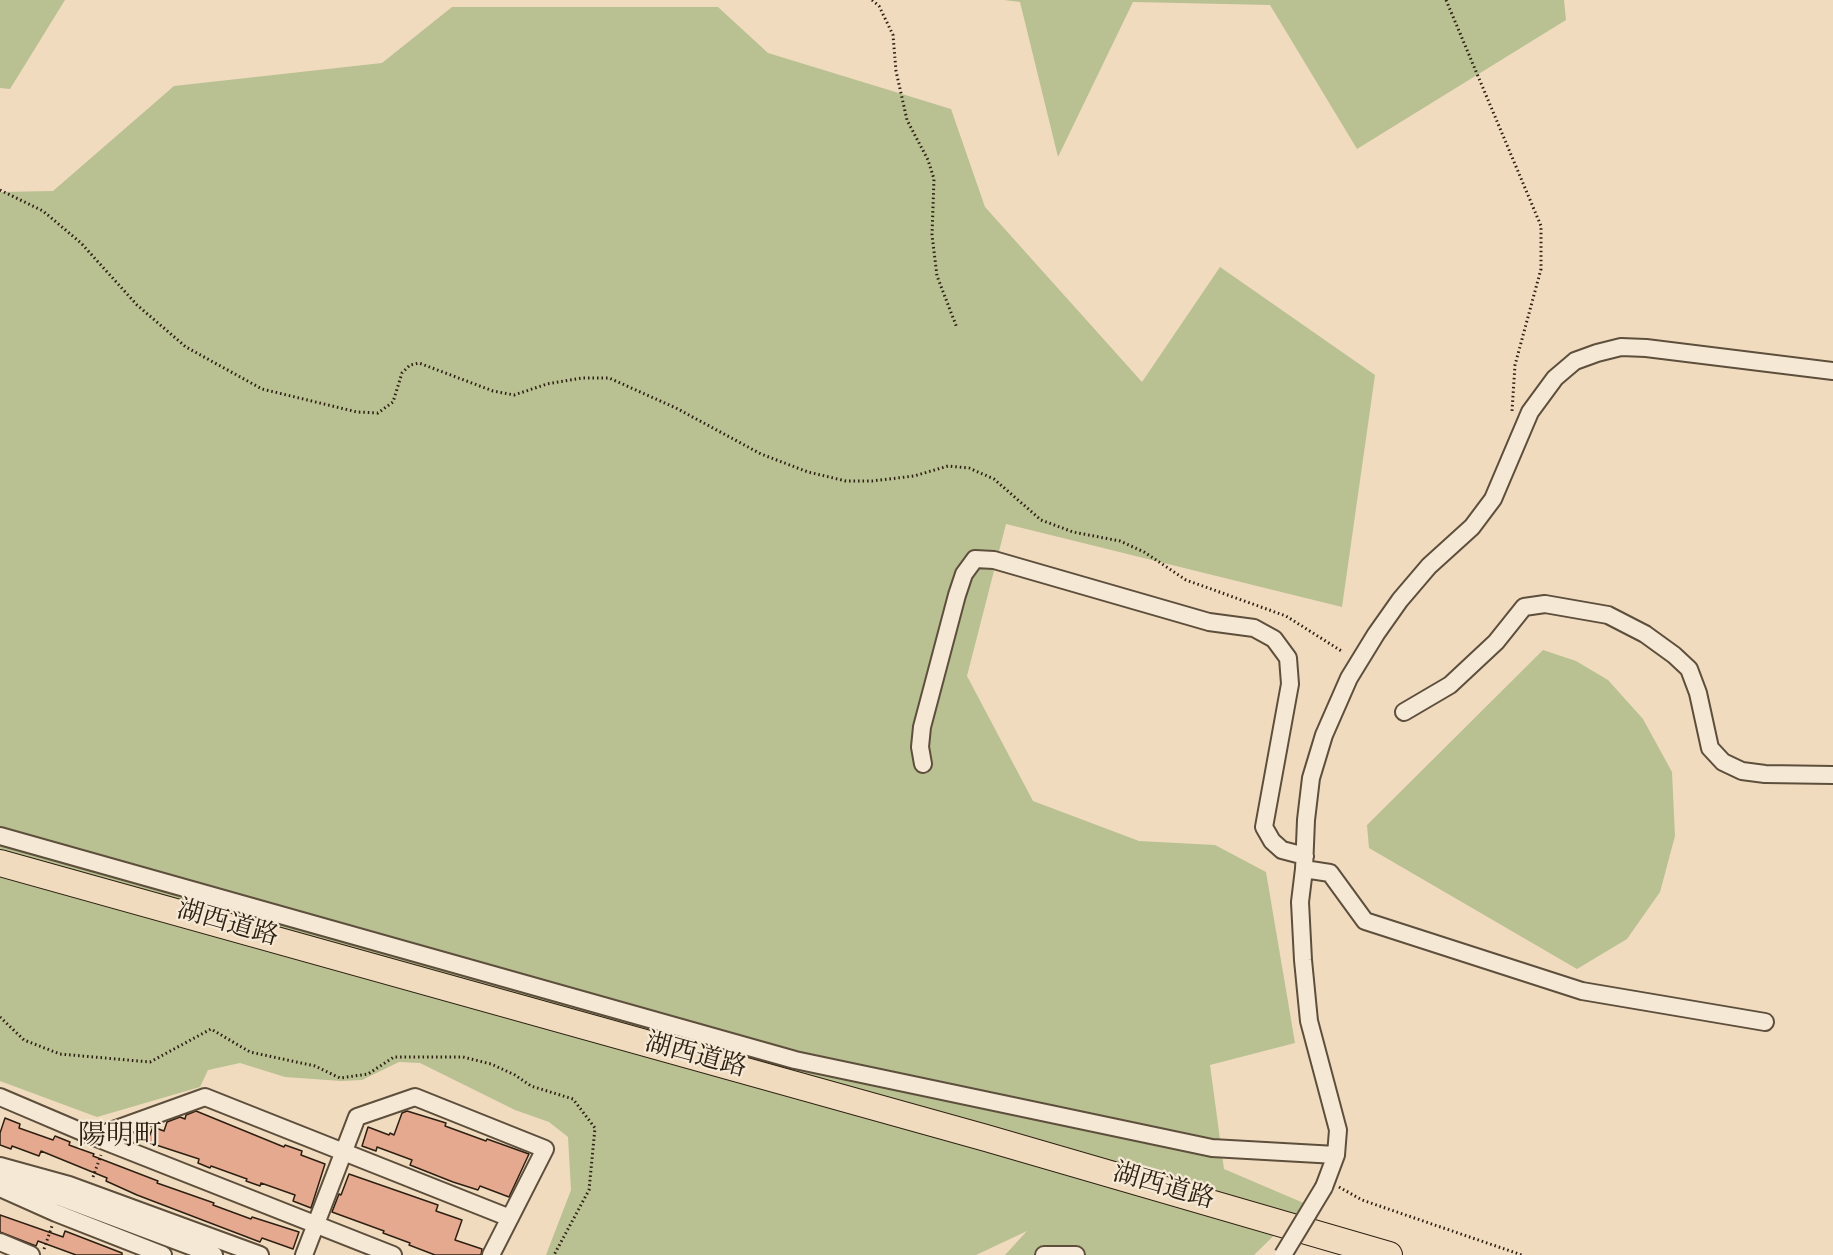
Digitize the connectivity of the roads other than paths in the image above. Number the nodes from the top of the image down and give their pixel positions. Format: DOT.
graph roads {
  1 [pos="1833,371"];
  2 [pos="1404,712"];
  3 [pos="923,764"];
  4 [pos="1833,775"];
  5 [pos="0,836"];
  6 [pos="1304,862"];
  7 [pos="0,863"];
  8 [pos="0,879"];
  9 [pos="1765,1022"];
  10 [pos="0,1097"];
  11 [pos="100,1140"];
  12 [pos="343,1152"];
  13 [pos="1336,1155"];
  14 [pos="0,1166"];
  15 [pos="0,1178"];
  16 [pos="0,1188"];
  17 [pos="510,1218"];
  18 [pos="316,1224"];
  19 [pos="0,1242"];
  20 [pos="31,1255"];
  21 [pos="163,1255"];
  22 [pos="214,1255"];
  23 [pos="260,1255"];
  24 [pos="304,1255"];
  25 [pos="393,1255"];
  26 [pos="491,1255"];
  27 [pos="1044,1255"];
  28 [pos="1076,1255"];
  29 [pos="1283,1255"];
  30 [pos="1336,1255"];
  31 [pos="1389,1255"];
  1 -- 6 [label="street"];
  2 -- 4 [label="street"];
  3 -- 6 [label="street"];
  5 -- 13 [label="street"];
  6 -- 9 [label="street"];
  6 -- 13 [label="street"];
  7 -- 31 [label="highway, 湖西道路"];
  8 -- 30 [label="highway, 湖西道路"];
  10 -- 11 [label="street"];
  11 -- 12 [label="street"];
  11 -- 18 [label="street"];
  12 -- 17 [label="street"];
  12 -- 17 [label="street"];
  12 -- 18 [label="street"];
  13 -- 29 [label="street, bridge"];
  14 -- 23 [label="street"];
  15 -- 22 [label="street"];
  16 -- 21 [label="street"];
  17 -- 26 [label="street"];
  18 -- 24 [label="street"];
  18 -- 25 [label="street"];
  19 -- 20 [label="street"];
  27 -- 28 [label="street"];
}
